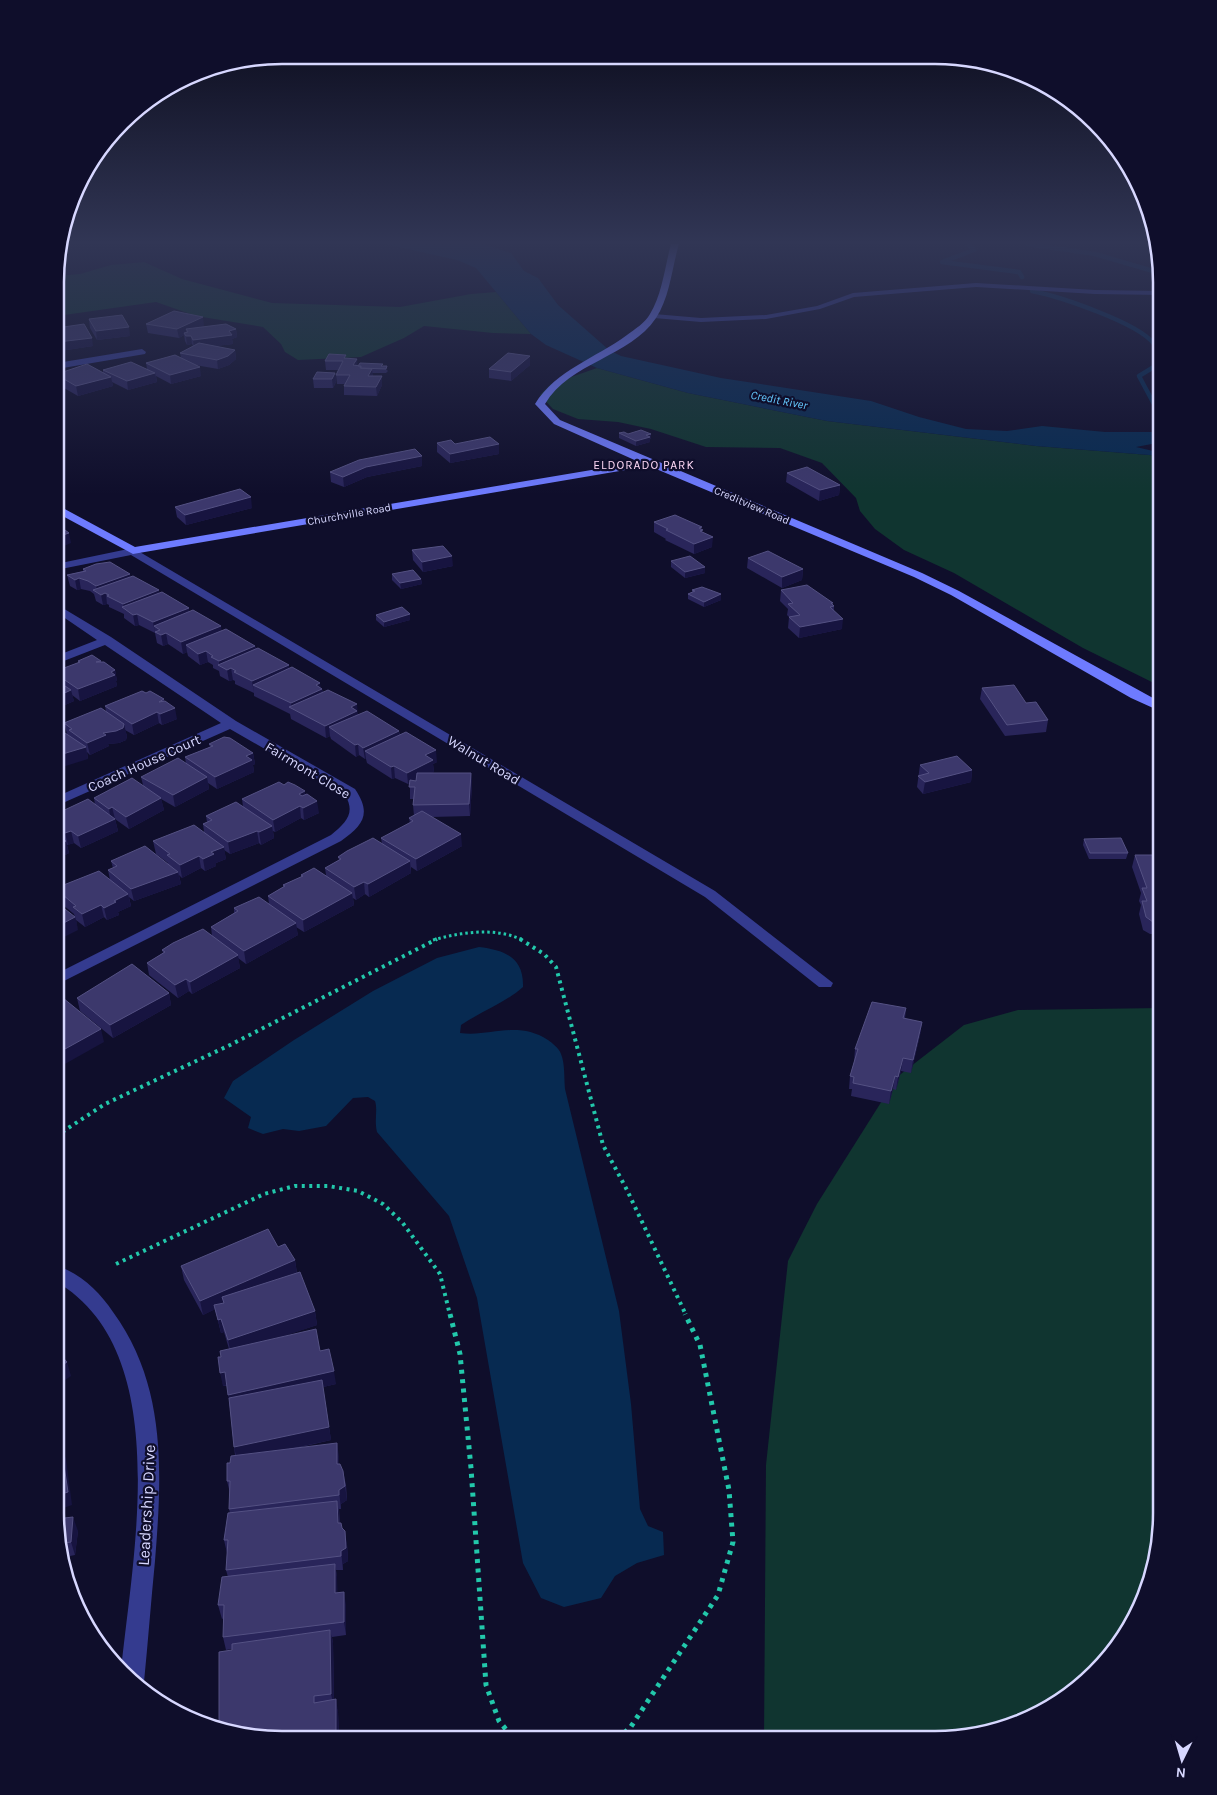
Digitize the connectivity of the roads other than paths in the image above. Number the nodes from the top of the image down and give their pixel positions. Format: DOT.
graph roads {
  1 [pos="642,328"];
  2 [pos="142,352"];
  3 [pos="64,365"];
  4 [pos="650,463"];
  5 [pos="64,513"];
  6 [pos="133,551"];
  7 [pos="64,565"];
  8 [pos="64,612"];
  9 [pos="107,640"];
  10 [pos="64,657"];
  11 [pos="1153,704"];
  12 [pos="231,724"];
  13 [pos="64,798"];
  14 [pos="64,976"];
  15 [pos="826,983"];
  16 [pos="64,1275"];
  17 [pos="133,1672"];
  1 -- 4 [label="street, Creditview Road"];
  2 -- 3 [label="street"];
  4 -- 6 [label="street, Churchville Road"];
  4 -- 11 [label="street, Creditview Road"];
  5 -- 6 [label="street"];
  6 -- 7 [label="street"];
  6 -- 15 [label="street, Walnut Road"];
  8 -- 9 [label="street, Fairmont Close"];
  9 -- 10 [label="street"];
  9 -- 12 [label="street, Fairmont Close"];
  12 -- 13 [label="street, Coach House Court"];
  12 -- 14 [label="street, Fairmont Close"];
  16 -- 17 [label="street, Leadership Drive"];
}
